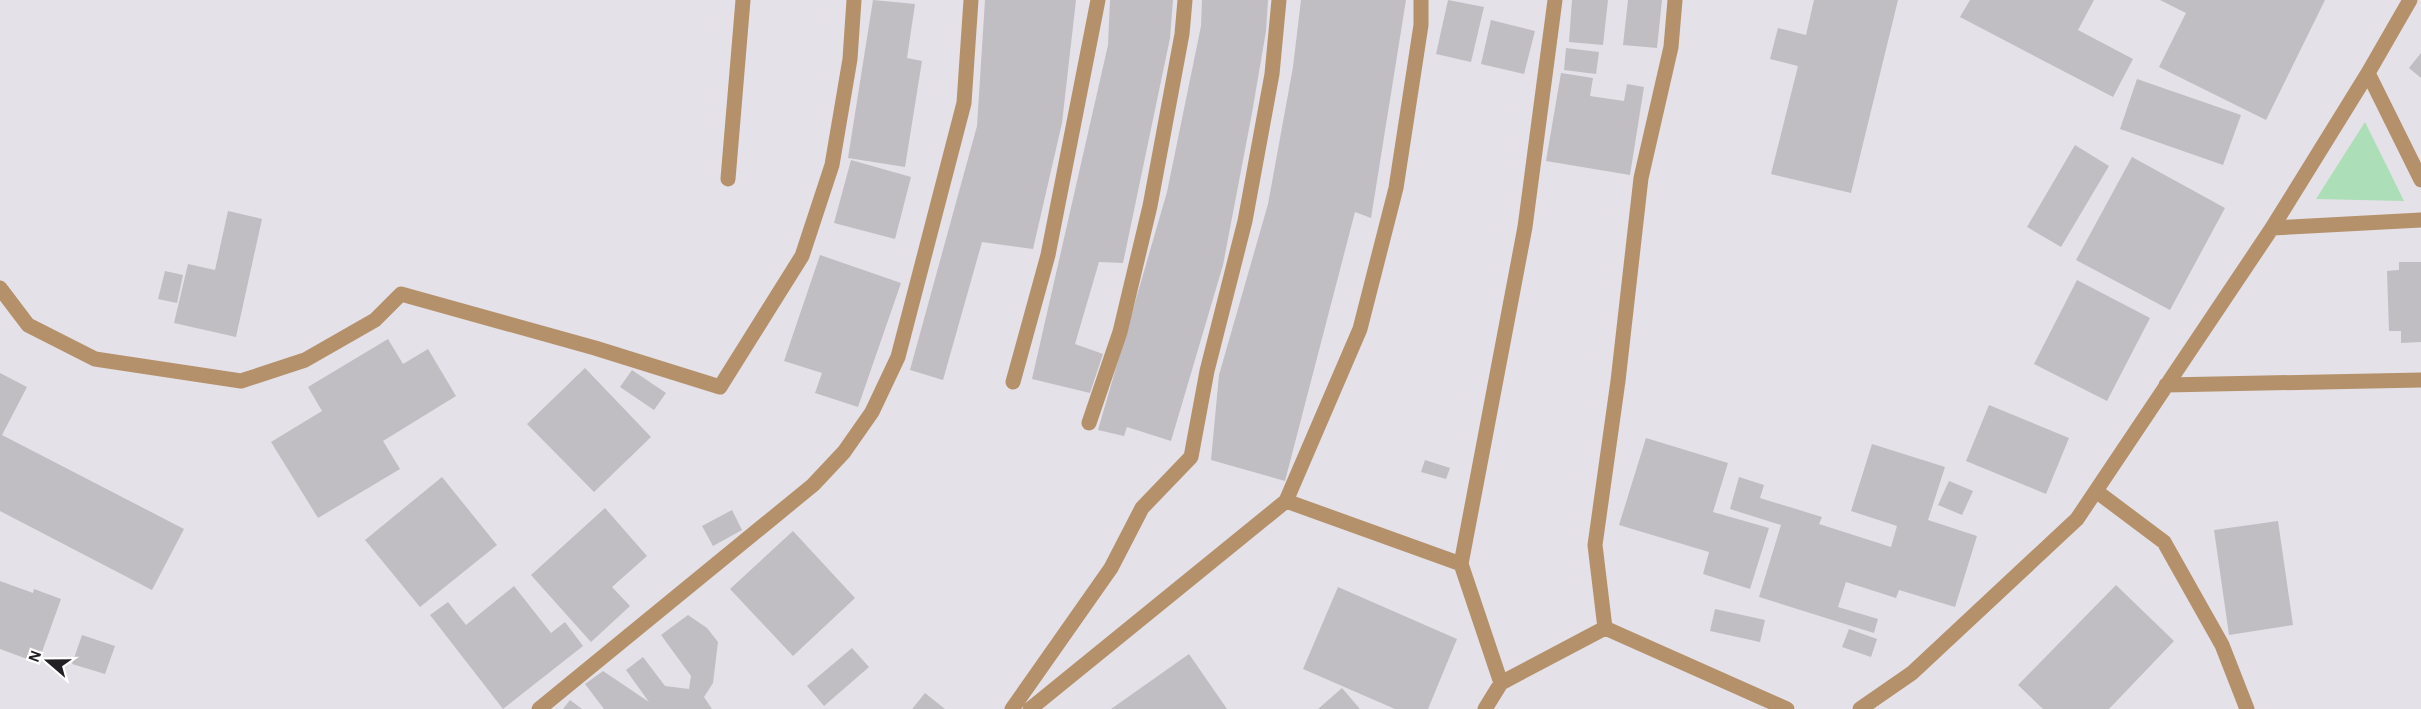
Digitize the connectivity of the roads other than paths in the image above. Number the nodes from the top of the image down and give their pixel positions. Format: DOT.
graph roads {
  1 [pos="743,0"];
  2 [pos="855,0"];
  3 [pos="971,0"];
  4 [pos="1098,0"];
  5 [pos="1185,0"];
  6 [pos="1279,0"];
  7 [pos="1421,0"];
  8 [pos="1555,0"];
  9 [pos="1675,0"];
  10 [pos="2410,0"];
  11 [pos="2368,73"];
  12 [pos="728,179"];
  13 [pos="2421,180"];
  14 [pos="2421,220"];
  15 [pos="2272,228"];
  16 [pos="0,288"];
  17 [pos="2421,380"];
  18 [pos="1013,382"];
  19 [pos="2166,385"];
  20 [pos="1089,423"];
  21 [pos="2096,491"];
  22 [pos="1286,501"];
  23 [pos="1461,564"];
  24 [pos="1605,628"];
  25 [pos="1501,683"];
  26 [pos="539,709"];
  27 [pos="1012,709"];
  28 [pos="1029,709"];
  29 [pos="1485,709"];
  30 [pos="1787,709"];
  31 [pos="1860,709"];
  32 [pos="2247,709"];
  1 -- 12 [label="street"];
  2 -- 16 [label="street"];
  3 -- 26 [label="street"];
  4 -- 18 [label="street"];
  5 -- 20 [label="street"];
  6 -- 27 [label="street"];
  7 -- 22 [label="street"];
  8 -- 23 [label="street"];
  9 -- 24 [label="street"];
  10 -- 11 [label="street"];
  11 -- 13 [label="street"];
  11 -- 15 [label="street"];
  14 -- 15 [label="street"];
  15 -- 19 [label="street"];
  17 -- 19 [label="street"];
  19 -- 21 [label="street"];
  21 -- 31 [label="street"];
  21 -- 32 [label="street"];
  22 -- 23 [label="street"];
  22 -- 28 [label="street"];
  23 -- 25 [label="street"];
  24 -- 25 [label="street"];
  24 -- 30 [label="street"];
  25 -- 29 [label="street"];
}
